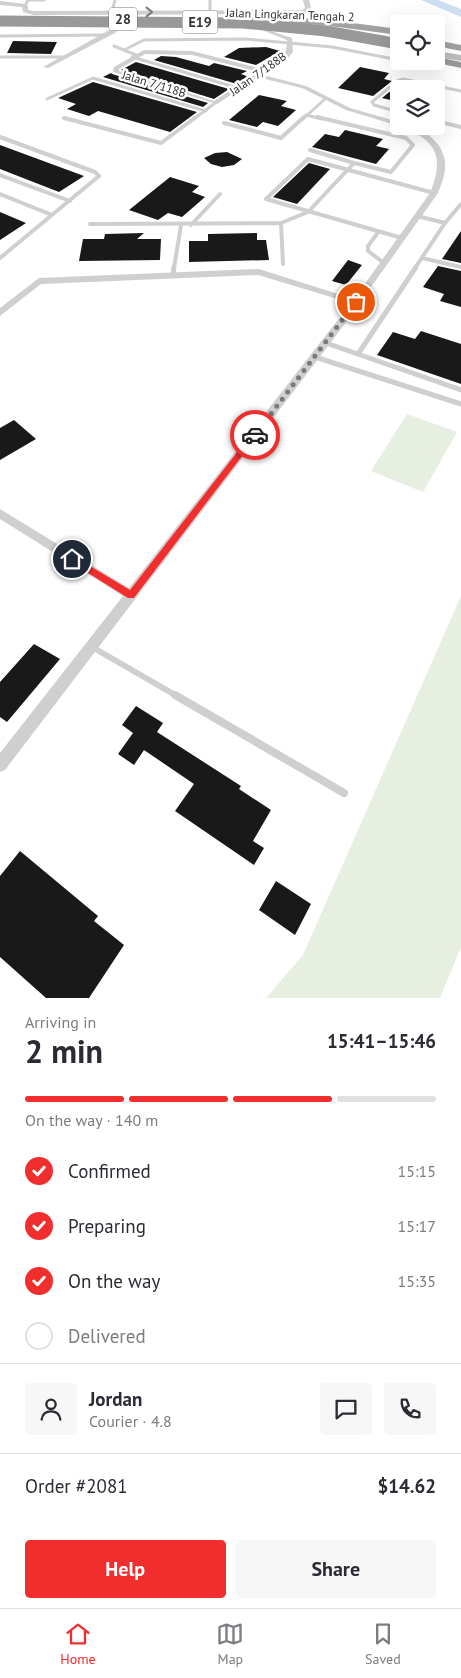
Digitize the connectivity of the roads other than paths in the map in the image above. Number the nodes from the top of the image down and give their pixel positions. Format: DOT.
graph roads {
  1 [pos="44,0"];
  2 [pos="115,0"];
  3 [pos="210,0"];
  4 [pos="306,0"];
  5 [pos="0,1"];
  6 [pos="25,6"];
  7 [pos="112,12"];
  8 [pos="210,12"];
  9 [pos="303,12"];
  10 [pos="0,20"];
  11 [pos="322,22"];
  12 [pos="390,24"];
  13 [pos="211,25"];
  14 [pos="120,26"];
  15 [pos="264,28"];
  16 [pos="0,30"];
  17 [pos="383,31"];
  18 [pos="390,31"];
  19 [pos="390,33"];
  20 [pos="314,34"];
  21 [pos="107,35"];
  22 [pos="0,36"];
  23 [pos="445,40"];
  24 [pos="290,42"];
  25 [pos="390,42"];
  26 [pos="461,43"];
  27 [pos="445,45"];
  28 [pos="114,46"];
  29 [pos="390,47"];
  30 [pos="461,48"];
  31 [pos="124,50"];
  32 [pos="390,53"];
  33 [pos="445,53"];
  34 [pos="134,56"];
  35 [pos="461,56"];
  36 [pos="0,57"];
  37 [pos="65,57"];
  38 [pos="390,58"];
  39 [pos="445,61"];
  40 [pos="461,64"];
  41 [pos="46,67"];
  42 [pos="262,71"];
  43 [pos="267,78"];
  44 [pos="390,87"];
  45 [pos="238,88"];
  46 [pos="445,88"];
  47 [pos="461,91"];
  48 [pos="326,98"];
  49 [pos="46,99"];
  50 [pos="215,103"];
  51 [pos="390,109"];
  52 [pos="206,111"];
  53 [pos="306,115"];
  54 [pos="64,118"];
  55 [pos="390,121"];
  56 [pos="445,123"];
  57 [pos="224,124"];
  58 [pos="461,127"];
  59 [pos="423,135"];
  60 [pos="0,137"];
  61 [pos="310,150"];
  62 [pos="354,163"];
  63 [pos="347,169"];
  64 [pos="0,175"];
  65 [pos="434,193"];
  66 [pos="0,194"];
  67 [pos="220,194"];
  68 [pos="70,201"];
  69 [pos="461,204"];
  70 [pos="308,212"];
  71 [pos="52,215"];
  72 [pos="417,216"];
  73 [pos="281,223"];
  74 [pos="445,223"];
  75 [pos="90,224"];
  76 [pos="191,224"];
  77 [pos="181,225"];
  78 [pos="379,231"];
  79 [pos="402,238"];
  80 [pos="0,258"];
  81 [pos="422,258"];
  82 [pos="384,263"];
  83 [pos="283,264"];
  84 [pos="461,267"];
  85 [pos="172,275"];
  86 [pos="356,302"];
  87 [pos="0,312"];
  88 [pos="326,343"];
  89 [pos="358,354"];
  90 [pos="315,357"];
  91 [pos="461,390"];
  92 [pos="461,404"];
  93 [pos="0,513"];
  94 [pos="131,595"];
  95 [pos="92,647"];
  96 [pos="0,765"];
  97 [pos="344,793"];
  1 -- 6 [label="lane"];
  2 -- 7 [label="lane"];
  3 -- 8 [label="lane"];
  4 -- 9 [label="street"];
  5 -- 6 [label="street"];
  6 -- 7 [label="street"];
  7 -- 8 [label="street, one-way"];
  8 -- 9 [label="street"];
  10 -- 11 [label="highway, Jalan Lingkaran Tengah 2 / 28"];
  10 -- 14 [label="highway, Jalan Lingkaran Tengah 2 / 28"];
  10 -- 25 [label="highway, E19, bridge"];
  11 -- 12 [label="highway"];
  11 -- 17 [label="highway, Jalan Lingkaran Tengah 2 / 28"];
  13 -- 14 [label="highway, Jalan Lingkaran Tengah 2 / 28"];
  13 -- 15 [label="main road"];
  13 -- 17 [label="highway, Jalan Lingkaran Tengah 2 / 28"];
  14 -- 21 [label="street"];
  15 -- 20 [label="main road"];
  15 -- 24 [label="street, Jalan 7/188B"];
  16 -- 32 [label="highway, E19"];
  17 -- 18 [label="highway, Jalan Lingkaran Tengah 2 / 28"];
  17 -- 19 [label="highway, Jalan Lingkaran Tengah 2 / 28"];
  20 -- 24 [label="street, Jalan 7/188B"];
  20 -- 29 [label="main road"];
  21 -- 22 [label="lane"];
  21 -- 37 [label="street"];
  23 -- 26 [label="highway"];
  24 -- 31 [label="lane"];
  24 -- 38 [label="lane"];
  24 -- 42 [label="street, Jalan 7/188B"];
  27 -- 30 [label="highway"];
  28 -- 31 [label="lane"];
  31 -- 34 [label="lane"];
  33 -- 35 [label="highway"];
  34 -- 42 [label="street"];
  34 -- 45 [label="lane"];
  34 -- 50 [label="street, Jalan 7/118B"];
  36 -- 37 [label="lane"];
  37 -- 41 [label="street"];
  39 -- 40 [label="highway"];
  42 -- 45 [label="street, Jalan 7/188B"];
  43 -- 48 [label="street"];
  44 -- 51 [label="lane"];
  45 -- 50 [label="street, Jalan 7/188B"];
  46 -- 47 [label="lane"];
  48 -- 53 [label="lane"];
  48 -- 55 [label="street"];
  49 -- 52 [label="lane"];
  50 -- 52 [label="lane"];
  52 -- 54 [label="lane"];
  53 -- 57 [label="lane"];
  53 -- 62 [label="lane"];
  56 -- 58 [label="lane"];
  59 -- 65 [label="street"];
  60 -- 68 [label="lane"];
  61 -- 62 [label="lane"];
  62 -- 63 [label="lane"];
  63 -- 65 [label="lane"];
  63 -- 70 [label="lane"];
  63 -- 70 [label="lane"];
  64 -- 68 [label="lane"];
  65 -- 72 [label="street"];
  66 -- 71 [label="lane"];
  67 -- 76 [label="lane"];
  68 -- 71 [label="lane"];
  69 -- 74 [label="lane"];
  70 -- 73 [label="lane"];
  70 -- 78 [label="lane"];
  71 -- 80 [label="lane"];
  72 -- 74 [label="lane"];
  72 -- 79 [label="street"];
  73 -- 76 [label="lane"];
  73 -- 83 [label="lane"];
  74 -- 81 [label="lane"];
  75 -- 77 [label="lane"];
  76 -- 77 [label="lane"];
  77 -- 85 [label="lane"];
  78 -- 79 [label="lane"];
  78 -- 82 [label="lane"];
  79 -- 82 [label="street"];
  81 -- 84 [label="lane"];
  81 -- 89 [label="lane"];
  82 -- 86 [label="street"];
  85 -- 86 [label="street"];
  85 -- 87 [label="street"];
  86 -- 88 [label="street"];
  88 -- 89 [label="lane"];
  88 -- 90 [label="street"];
  89 -- 91 [label="lane"];
  90 -- 92 [label="lane"];
  90 -- 94 [label="street"];
  93 -- 94 [label="street"];
  94 -- 95 [label="street"];
  95 -- 96 [label="street"];
  95 -- 97 [label="lane"];
}
